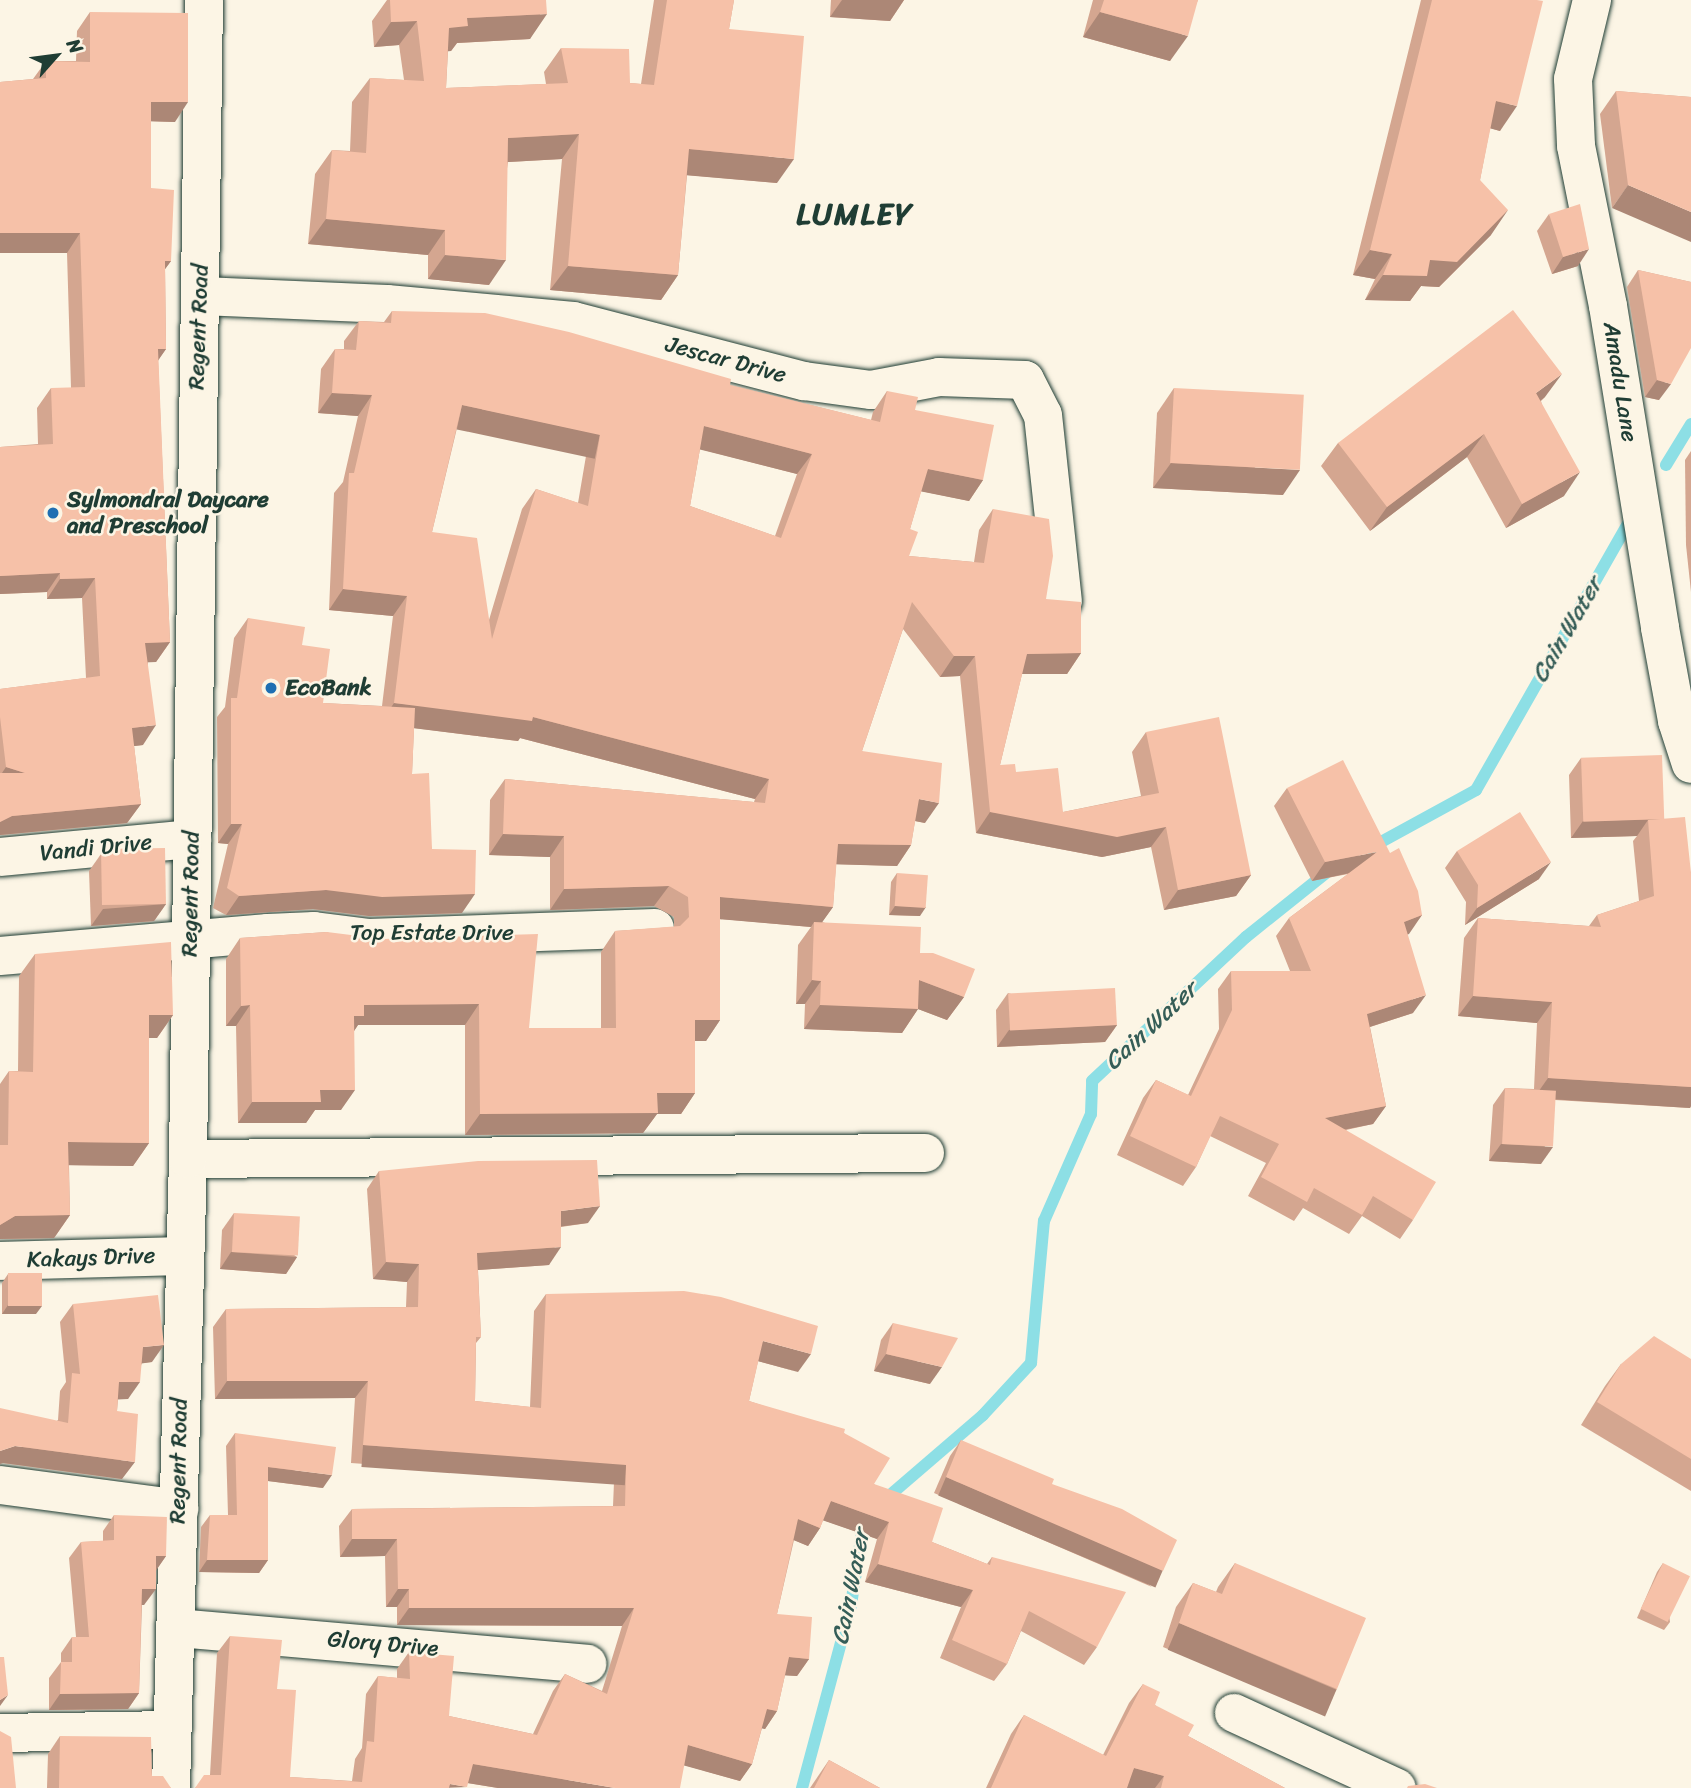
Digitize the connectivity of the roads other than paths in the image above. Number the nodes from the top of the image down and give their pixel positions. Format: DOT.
graph roads {
  1 [pos="204,0"];
  2 [pos="1592,0"];
  3 [pos="202,296"];
  4 [pos="1063,601"];
  5 [pos="1691,764"];
  6 [pos="192,839"];
  7 [pos="0,857"];
  8 [pos="656,928"];
  9 [pos="190,939"];
  10 [pos="0,956"];
  11 [pos="925,1153"];
  12 [pos="188,1159"];
  13 [pos="182,1256"];
  14 [pos="0,1261"];
  15 [pos="0,1485"];
  16 [pos="179,1509"];
  17 [pos="178,1628"];
  18 [pos="587,1664"];
  19 [pos="1234,1713"];
  20 [pos="171,1730"];
  21 [pos="0,1732"];
  22 [pos="171,1788"];
  23 [pos="1398,1788"];
  1 -- 3 [label="street, Regent Road"];
  2 -- 5 [label="street, Amadu Lane"];
  3 -- 4 [label="street, Jescar Drive"];
  3 -- 6 [label="street, Regent Road"];
  6 -- 7 [label="street, Vandi Drive"];
  6 -- 9 [label="street, Regent Road"];
  8 -- 9 [label="street, Top Estate Drive"];
  9 -- 10 [label="street, Top Estate Drive"];
  9 -- 12 [label="street, Regent Road"];
  11 -- 12 [label="street"];
  12 -- 13 [label="street, Regent Road"];
  13 -- 14 [label="street, Kakays Drive"];
  13 -- 16 [label="street, Regent Road"];
  15 -- 16 [label="street"];
  16 -- 17 [label="street, Regent Road"];
  17 -- 18 [label="street, Glory Drive"];
  17 -- 20 [label="street, Regent Road"];
  19 -- 23 [label="street"];
  20 -- 21 [label="street"];
  20 -- 22 [label="street, Regent Road"];
}
